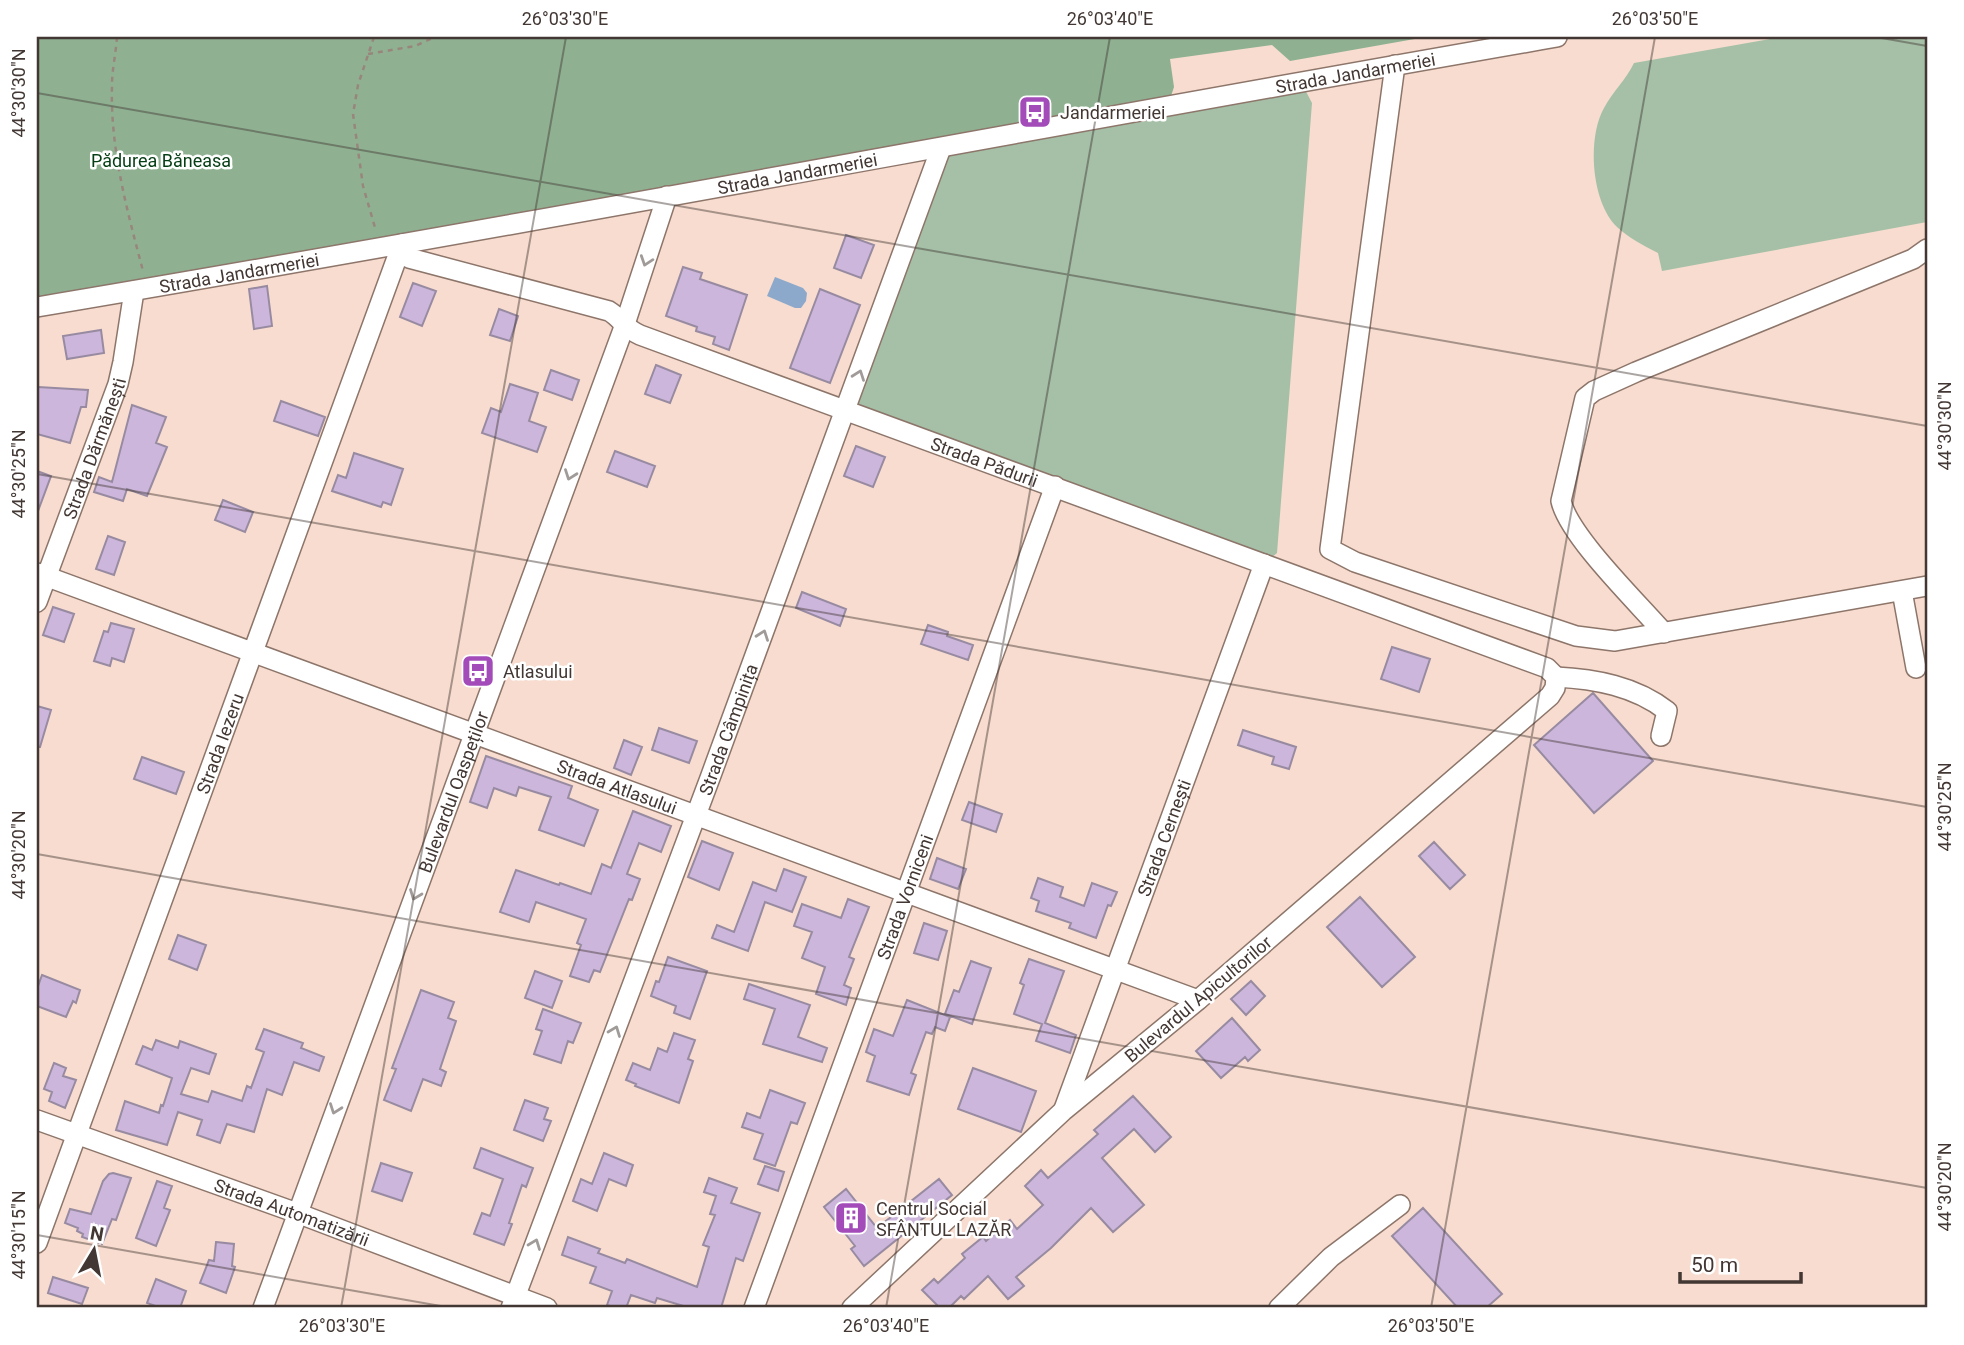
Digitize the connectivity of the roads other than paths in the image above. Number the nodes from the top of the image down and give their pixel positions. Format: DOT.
graph roads {
  1 [pos="1556,37"];
  2 [pos="1395,65"];
  3 [pos="941,148"];
  4 [pos="667,196"];
  5 [pos="402,244"];
  6 [pos="1927,249"];
  7 [pos="141,289"];
  8 [pos="37,307"];
  9 [pos="624,327"];
  10 [pos="845,410"];
  11 [pos="1055,486"];
  12 [pos="1264,564"];
  13 [pos="41,575"];
  14 [pos="1927,586"];
  15 [pos="1902,591"];
  16 [pos="37,602"];
  17 [pos="1664,633"];
  18 [pos="253,653"];
  19 [pos="1916,668"];
  20 [pos="1553,687"];
  21 [pos="475,733"];
  22 [pos="1661,736"];
  23 [pos="697,814"];
  24 [pos="907,891"];
  25 [pos="1115,969"];
  26 [pos="1198,1000"];
  27 [pos="1063,1111"];
  28 [pos="37,1119"];
  29 [pos="77,1135"];
  30 [pos="1400,1205"];
  31 [pos="297,1213"];
  32 [pos="37,1243"];
  33 [pos="514,1302"];
  34 [pos="263,1308"];
  35 [pos="547,1308"];
  36 [pos="754,1308"];
  37 [pos="852,1308"];
  38 [pos="1279,1308"];
  1 -- 2 [label="street, Strada Jandarmeriei"];
  2 -- 3 [label="street, Strada Jandarmeriei"];
  2 -- 17 [label="street"];
  3 -- 4 [label="street, Strada Jandarmeriei"];
  10 -- 3 [label="street, Strada Câmpinița, one-way"];
  4 -- 5 [label="street, Strada Jandarmeriei"];
  4 -- 9 [label="street, Bulevardul Oaspeților, one-way"];
  5 -- 7 [label="street, Strada Jandarmeriei"];
  5 -- 9 [label="street, Strada Pădurii"];
  5 -- 18 [label="street, Strada Iezeru"];
  6 -- 17 [label="street"];
  7 -- 8 [label="street, Strada Jandarmeriei"];
  7 -- 13 [label="street, Strada Dărmănești"];
  9 -- 10 [label="street, Strada Pădurii"];
  9 -- 21 [label="street, Bulevardul Oaspeților, one-way"];
  10 -- 11 [label="street, Strada Pădurii"];
  23 -- 10 [label="street, Strada Câmpinița, one-way"];
  11 -- 12 [label="street, Strada Pădurii"];
  11 -- 24 [label="street, Strada Vorniceni"];
  12 -- 20 [label="street, Strada Pădurii"];
  12 -- 25 [label="street, Strada Cernești"];
  13 -- 16 [label="street, Strada Dărmănești"];
  13 -- 18 [label="street, Strada Atlasului"];
  14 -- 15 [label="street"];
  15 -- 17 [label="street"];
  15 -- 19 [label="street"];
  18 -- 21 [label="street, Strada Atlasului"];
  18 -- 29 [label="street, Strada Iezeru"];
  20 -- 22 [label="street"];
  20 -- 26 [label="street, Bulevardul Apicultorilor"];
  21 -- 23 [label="street, Strada Atlasului"];
  21 -- 31 [label="street, Bulevardul Oaspeților, one-way"];
  23 -- 24 [label="street, Strada Atlasului"];
  33 -- 23 [label="street, Strada Câmpinița, one-way"];
  24 -- 25 [label="street, Strada Atlasului"];
  24 -- 36 [label="street, Strada Vorniceni"];
  25 -- 26 [label="street, Strada Atlasului"];
  25 -- 27 [label="street, Strada Cernești"];
  26 -- 27 [label="street, Bulevardul Apicultorilor"];
  27 -- 37 [label="street, Bulevardul Apicultorilor"];
  28 -- 29 [label="street, Strada Automatizării"];
  29 -- 31 [label="street, Strada Automatizării"];
  29 -- 32 [label="street, Strada Iezeru"];
  30 -- 38 [label="street"];
  31 -- 33 [label="street, Strada Automatizării"];
  31 -- 34 [label="street, Bulevardul Oaspeților"];
  33 -- 35 [label="street, Strada Automatizării"];
}
